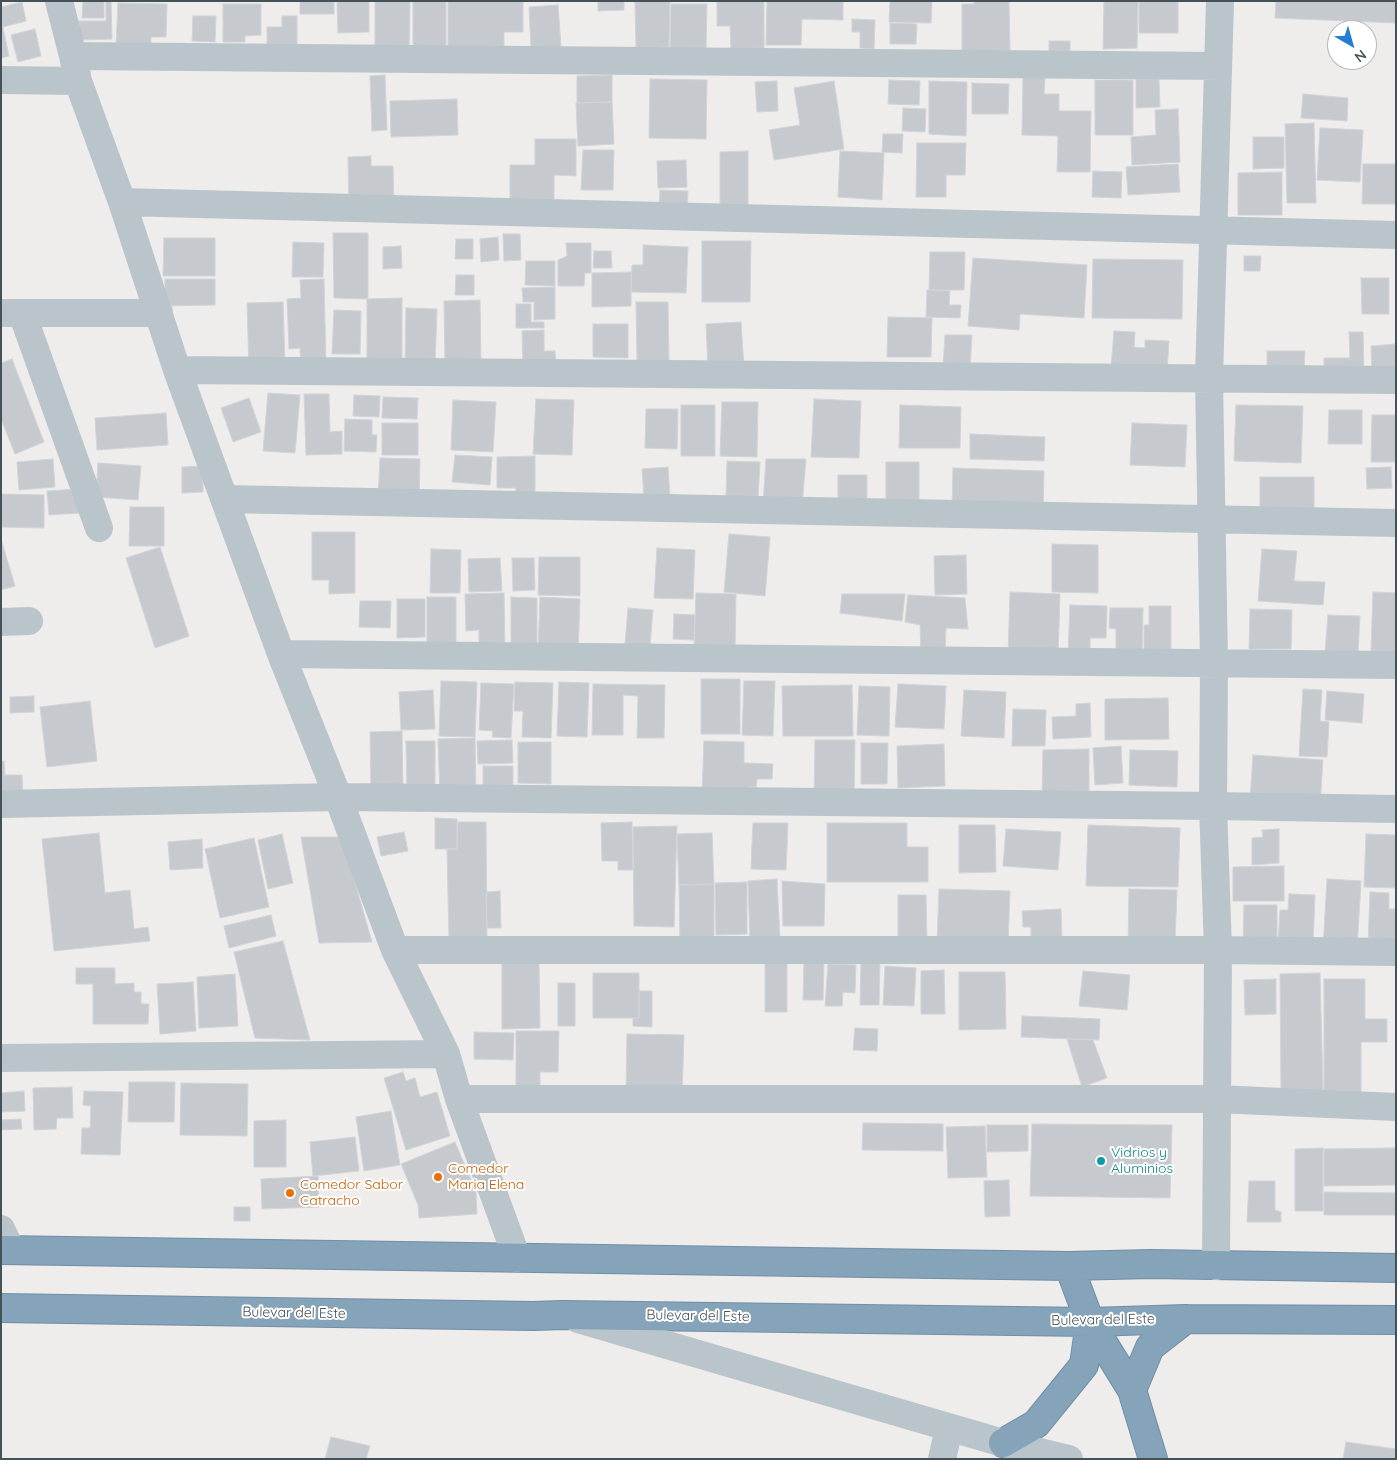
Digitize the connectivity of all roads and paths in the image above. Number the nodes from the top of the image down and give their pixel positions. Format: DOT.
graph roads {
  1 [pos="59,1"];
  2 [pos="1220,1"];
  3 [pos="1218,66"];
  4 [pos="76,68"];
  5 [pos="1,80"];
  6 [pos="122,202"];
  7 [pos="1214,232"];
  8 [pos="1396,235"];
  9 [pos="12,313"];
  10 [pos="159,313"];
  11 [pos="177,370"];
  12 [pos="1209,378"];
  13 [pos="1396,380"];
  14 [pos="224,499"];
  15 [pos="1212,520"];
  16 [pos="1396,523"];
  17 [pos="99,528"];
  18 [pos="29,621"];
  19 [pos="1,622"];
  20 [pos="281,654"];
  21 [pos="1214,663"];
  22 [pos="1396,664"];
  23 [pos="338,797"];
  24 [pos="1,804"];
  25 [pos="1213,806"];
  26 [pos="1396,810"];
  27 [pos="395,950"];
  28 [pos="1218,950"];
  29 [pos="1396,952"];
  30 [pos="446,1054"];
  31 [pos="1,1058"];
  32 [pos="459,1099"];
  33 [pos="1217,1099"];
  34 [pos="1396,1107"];
  35 [pos="4,1243"];
  36 [pos="517,1258"];
  37 [pos="1069,1266"];
  38 [pos="1216,1266"];
  39 [pos="1396,1268"];
  40 [pos="1,1308"];
  41 [pos="562,1315"];
  42 [pos="1186,1319"];
  43 [pos="1396,1320"];
  44 [pos="1090,1322"];
  45 [pos="1132,1390"];
  46 [pos="949,1428"];
  47 [pos="1001,1451"];
  48 [pos="942,1459"];
  49 [pos="1069,1459"];
  50 [pos="1153,1459"];
  1 -- 4 [label="street"];
  2 -- 3 [label="street"];
  3 -- 4 [label="street"];
  3 -- 7 [label="street"];
  4 -- 5 [label="street"];
  4 -- 6 [label="street"];
  6 -- 7 [label="street"];
  6 -- 10 [label="street"];
  7 -- 8 [label="street"];
  7 -- 12 [label="street"];
  9 -- 10 [label="street"];
  9 -- 17 [label="street"];
  10 -- 11 [label="street"];
  11 -- 12 [label="street"];
  11 -- 14 [label="street"];
  12 -- 13 [label="street"];
  12 -- 15 [label="street"];
  14 -- 15 [label="street"];
  14 -- 20 [label="street"];
  15 -- 16 [label="street"];
  15 -- 21 [label="street"];
  18 -- 19 [label="street"];
  20 -- 21 [label="street"];
  20 -- 23 [label="street"];
  21 -- 22 [label="street"];
  21 -- 25 [label="street"];
  23 -- 24 [label="street"];
  23 -- 25 [label="street"];
  23 -- 27 [label="street"];
  25 -- 26 [label="street"];
  25 -- 28 [label="street"];
  27 -- 28 [label="street"];
  27 -- 30 [label="street"];
  28 -- 29 [label="street"];
  28 -- 33 [label="street"];
  30 -- 31 [label="street"];
  30 -- 32 [label="street"];
  32 -- 33 [label="street"];
  32 -- 36 [label="street"];
  33 -- 34 [label="street"];
  33 -- 38 [label="street"];
  35 -- 36 [label="highway"];
  36 -- 37 [label="highway"];
  37 -- 38 [label="highway"];
  37 -- 44 [label="highway"];
  38 -- 39 [label="highway"];
  40 -- 41 [label="highway, Bulevar del Este"];
  41 -- 44 [label="highway, Bulevar del Este"];
  41 -- 46 [label="street"];
  42 -- 43 [label="highway, Bulevar del Este"];
  42 -- 44 [label="highway, Bulevar del Este"];
  42 -- 45 [label="highway"];
  44 -- 45 [label="highway"];
  44 -- 47 [label="highway"];
  45 -- 50 [label="highway"];
  46 -- 47 [label="street"];
  46 -- 48 [label="street"];
  47 -- 49 [label="street"];
}
